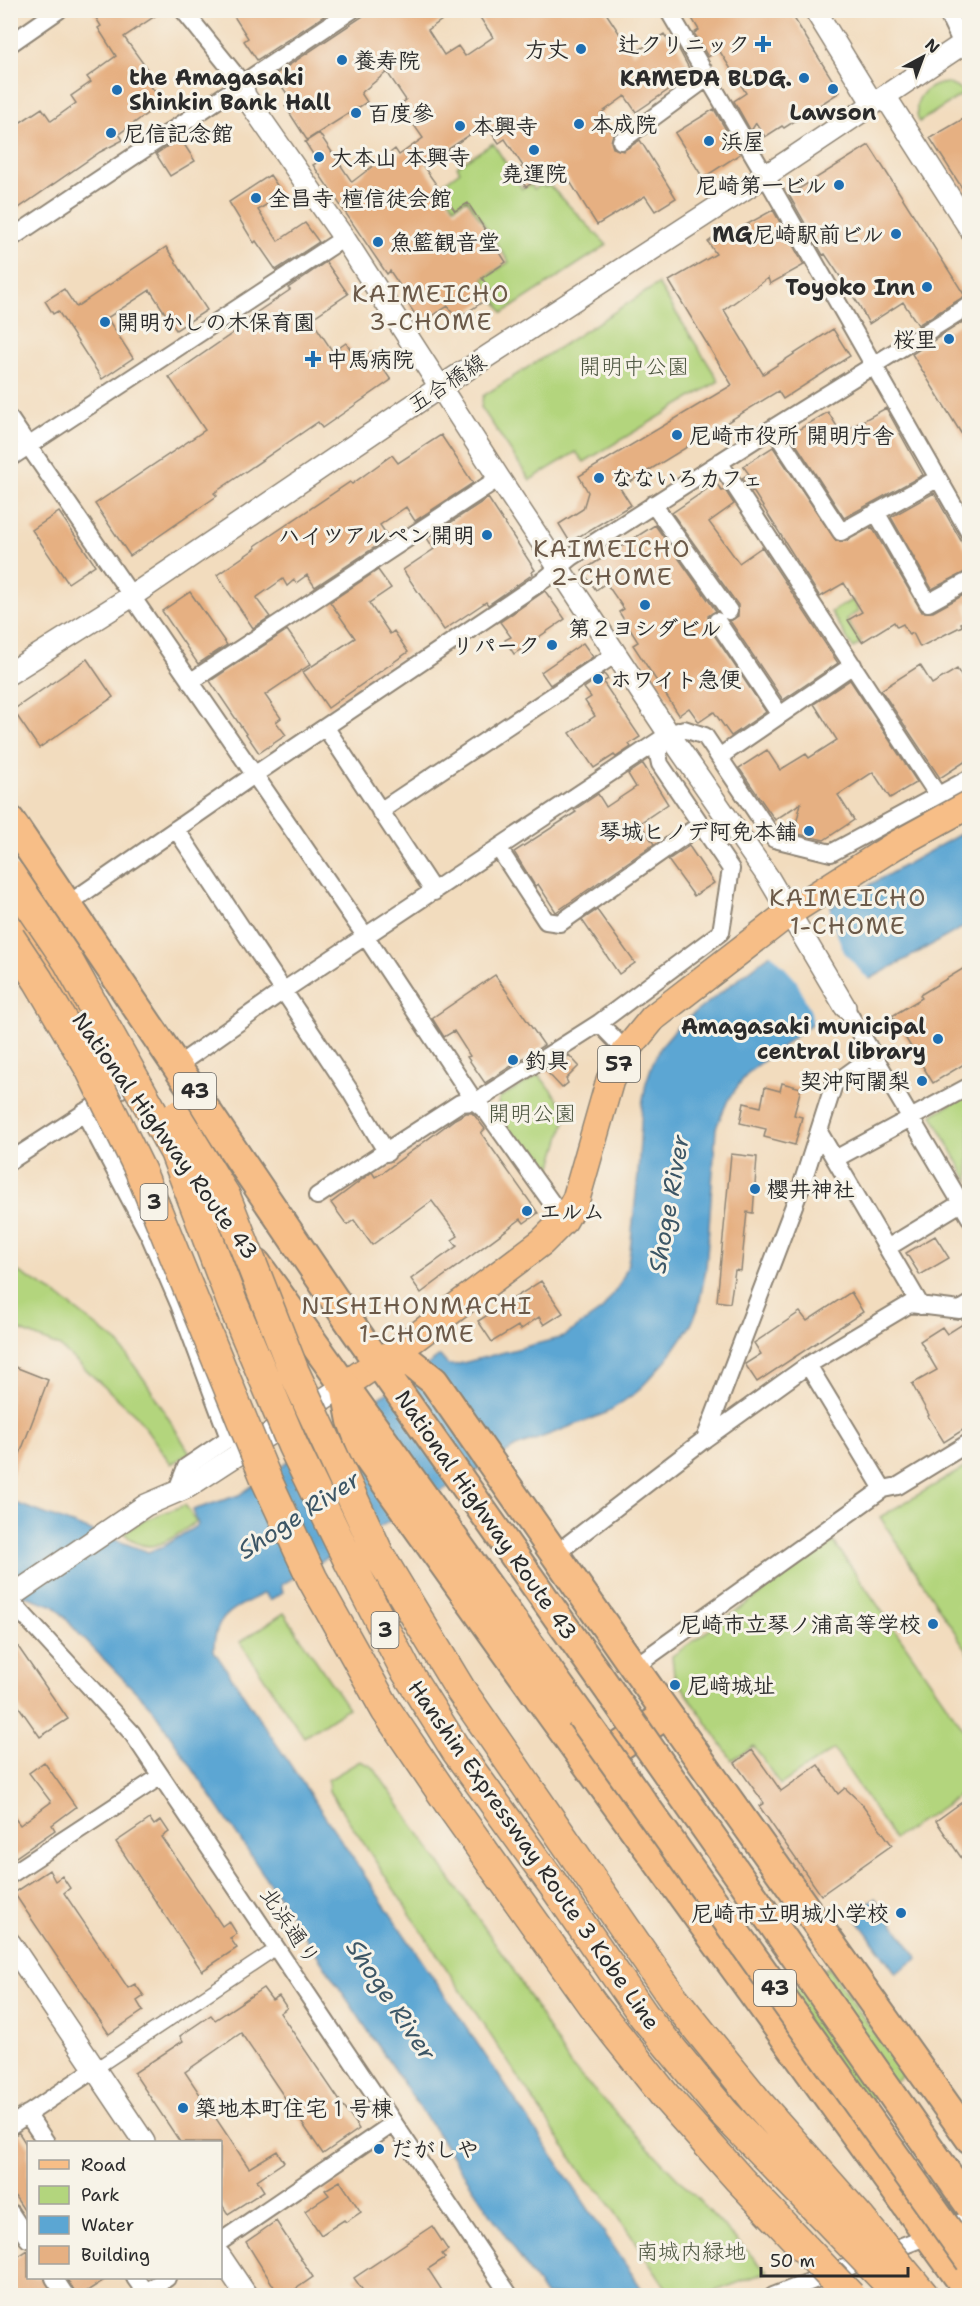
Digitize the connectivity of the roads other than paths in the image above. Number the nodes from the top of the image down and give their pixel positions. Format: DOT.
graph roads {
  1 [pos="59,10"];
  2 [pos="183,10"];
  3 [pos="668,10"];
  4 [pos="815,10"];
  5 [pos="946,10"];
  6 [pos="347,12"];
  7 [pos="966,41"];
  8 [pos="10,44"];
  9 [pos="707,78"];
  10 [pos="242,83"];
  11 [pos="879,100"];
  12 [pos="621,141"];
  13 [pos="765,175"];
  14 [pos="969,229"];
  15 [pos="344,238"];
  16 [pos="10,239"];
  17 [pos="969,305"];
  18 [pos="872,365"];
  19 [pos="440,387"];
  20 [pos="10,419"];
  21 [pos="773,428"];
  22 [pos="29,446"];
  23 [pos="10,458"];
  24 [pos="719,462"];
  25 [pos="499,478"];
  26 [pos="937,478"];
  27 [pos="653,504"];
  28 [pos="876,512"];
  29 [pos="969,534"];
  30 [pos="560,568"];
  31 [pos="969,580"];
  32 [pos="132,596"];
  33 [pos="617,653"];
  34 [pos="853,665"];
  35 [pos="10,674"];
  36 [pos="190,682"];
  37 [pos="780,715"];
  38 [pos="326,728"];
  39 [pos="667,736"];
  40 [pos="719,757"];
  41 [pos="254,775"];
  42 [pos="969,778"];
  43 [pos="937,794"];
  44 [pos="969,804"];
  45 [pos="380,811"];
  46 [pos="10,820"];
  47 [pos="701,824"];
  48 [pos="176,829"];
  49 [pos="498,849"];
  50 [pos="10,875"];
  51 [pos="434,892"];
  52 [pos="68,904"];
  53 [pos="794,918"];
  54 [pos="13,932"];
  55 [pos="366,937"];
  56 [pos="68,961"];
  57 [pos="284,991"];
  58 [pos="845,1007"];
  59 [pos="599,1023"];
  60 [pos="626,1051"];
  61 [pos="874,1055"];
  62 [pos="178,1065"];
  63 [pos="127,1085"];
  64 [pos="966,1088"];
  65 [pos="475,1102"];
  66 [pos="84,1112"];
  67 [pos="912,1119"];
  68 [pos="819,1132"];
  69 [pos="387,1153"];
  70 [pos="835,1159"];
  71 [pos="10,1161"];
  72 [pos="317,1196"];
  73 [pos="965,1211"];
  74 [pos="564,1220"];
  75 [pos="887,1248"];
  76 [pos="969,1304"];
  77 [pos="921,1306"];
  78 [pos="379,1362"];
  79 [pos="808,1365"];
  80 [pos="345,1385"];
  81 [pos="705,1438"];
  82 [pos="969,1442"];
  83 [pos="883,1489"];
  84 [pos="176,1492"];
  85 [pos="418,1507"];
  86 [pos="567,1545"];
  87 [pos="12,1597"];
  88 [pos="634,1667"];
  89 [pos="667,1714"];
  90 [pos="589,1767"];
  91 [pos="161,1776"];
  92 [pos="10,1875"];
  93 [pos="10,1943"];
  94 [pos="268,1954"];
  95 [pos="95,2069"];
  96 [pos="27,2114"];
  97 [pos="394,2123"];
  98 [pos="10,2126"];
  99 [pos="969,2139"];
  100 [pos="45,2141"];
  101 [pos="143,2141"];
  102 [pos="969,2206"];
  103 [pos="10,2212"];
  104 [pos="969,2222"];
  105 [pos="928,2236"];
  106 [pos="27,2238"];
  107 [pos="222,2241"];
  108 [pos="222,2259"];
  109 [pos="969,2261"];
  110 [pos="55,2279"];
  111 [pos="136,2279"];
  112 [pos="164,2279"];
  113 [pos="969,2293"];
  114 [pos="142,2294"];
  115 [pos="66,2295"];
  116 [pos="247,2295"];
  117 [pos="510,2295"];
  118 [pos="773,2295"];
  119 [pos="850,2295"];
  120 [pos="901,2295"];
  121 [pos="924,2295"];
  1 -- 8 [label="street"];
  2 -- 10 [label="street"];
  3 -- 9 [label="street"];
  4 -- 11 [label="street"];
  5 -- 7 [label="street"];
  6 -- 10 [label="street"];
  7 -- 11 [label="street, 五合橋線"];
  9 -- 12 [label="street"];
  9 -- 13 [label="street"];
  10 -- 15 [label="street"];
  10 -- 16 [label="street"];
  11 -- 13 [label="street, 五合橋線"];
  11 -- 14 [label="street"];
  13 -- 18 [label="street"];
  13 -- 19 [label="street, 五合橋線"];
  15 -- 19 [label="street"];
  15 -- 22 [label="street"];
  17 -- 18 [label="street"];
  18 -- 21 [label="street"];
  18 -- 26 [label="street"];
  19 -- 25 [label="street"];
  19 -- 32 [label="street, 五合橋線"];
  20 -- 22 [label="street"];
  21 -- 24 [label="street"];
  21 -- 28 [label="street"];
  22 -- 23 [label="street"];
  22 -- 32 [label="street"];
  24 -- 27 [label="street"];
  24 -- 34 [label="street"];
  25 -- 30 [label="street"];
  25 -- 36 [label="street"];
  26 -- 28 [label="street"];
  26 -- 29 [label="street"];
  27 -- 30 [label="street"];
  27 -- 37 [label="street"];
  28 -- 31 [label="street"];
  30 -- 33 [label="street"];
  30 -- 38 [label="street"];
  32 -- 35 [label="street, 五合橋線"];
  32 -- 36 [label="street"];
  33 -- 39 [label="street"];
  33 -- 45 [label="street"];
  34 -- 37 [label="street"];
  34 -- 43 [label="street"];
  36 -- 41 [label="street"];
  37 -- 40 [label="street"];
  38 -- 41 [label="street"];
  38 -- 45 [label="street"];
  39 -- 40 [label="street"];
  39 -- 47 [label="street"];
  39 -- 49 [label="street"];
  39 -- 53 [label="street"];
  40 -- 43 [label="street"];
  41 -- 48 [label="street"];
  41 -- 55 [label="street"];
  42 -- 43 [label="street"];
  44 -- 53 [label="main road, 57"];
  45 -- 51 [label="street"];
  46 -- 52 [label="highway, National Highway Route 43 / 43"];
  47 -- 49 [label="street"];
  47 -- 59 [label="street"];
  48 -- 52 [label="street"];
  48 -- 57 [label="street"];
  49 -- 51 [label="street"];
  50 -- 56 [label="highway, Hanshin Expressway Route 3 Kobe Line / 3, bridge"];
  51 -- 55 [label="street"];
  52 -- 62 [label="highway, National Highway Route 43 / 43"];
  53 -- 58 [label="street"];
  53 -- 60 [label="main road, 57"];
  54 -- 63 [label="highway, National Highway Route 43 / 43"];
  54 -- 119 [label="highway, Hanshin Expressway Route 3 Kobe Line / 3, bridge"];
  55 -- 57 [label="street"];
  55 -- 65 [label="street"];
  56 -- 120 [label="highway, Hanshin Expressway Route 3 Kobe Line / 3, bridge"];
  56 -- 121 [label="highway, bridge"];
  57 -- 62 [label="street"];
  57 -- 69 [label="street"];
  58 -- 61 [label="street"];
  59 -- 60 [label="street"];
  59 -- 65 [label="street"];
  60 -- 74 [label="main road, 57"];
  61 -- 67 [label="street"];
  61 -- 68 [label="street"];
  62 -- 78 [label="highway, National Highway Route 43 / 43"];
  63 -- 66 [label="street"];
  63 -- 80 [label="highway, National Highway Route 43 / 43"];
  64 -- 67 [label="street"];
  65 -- 69 [label="street"];
  65 -- 74 [label="street"];
  66 -- 71 [label="street"];
  66 -- 84 [label="street"];
  67 -- 70 [label="street"];
  67 -- 73 [label="street"];
  68 -- 70 [label="street"];
  68 -- 81 [label="street"];
  69 -- 72 [label="street"];
  70 -- 75 [label="street"];
  73 -- 75 [label="street"];
  74 -- 78 [label="main road, 57"];
  75 -- 77 [label="street"];
  76 -- 77 [label="street"];
  77 -- 79 [label="street"];
  78 -- 80 [label="main road, 57"];
  78 -- 88 [label="highway"];
  78 -- 102 [label="highway, National Highway Route 43 / 43, bridge"];
  79 -- 81 [label="street"];
  79 -- 83 [label="street"];
  80 -- 84 [label="street"];
  80 -- 85 [label="highway, National Highway Route 43 / 43"];
  81 -- 86 [label="street"];
  82 -- 83 [label="street"];
  83 -- 88 [label="street"];
  84 -- 87 [label="street"];
  85 -- 90 [label="highway"];
  85 -- 109 [label="highway, National Highway Route 43 / 43, bridge"];
  87 -- 91 [label="street, 北浜通り"];
  88 -- 89 [label="highway"];
  89 -- 90 [label="highway"];
  89 -- 99 [label="highway"];
  90 -- 105 [label="highway"];
  91 -- 92 [label="street"];
  91 -- 97 [label="street, 北浜通り"];
  93 -- 95 [label="street"];
  94 -- 95 [label="street"];
  95 -- 96 [label="street"];
  95 -- 101 [label="street"];
  96 -- 98 [label="street"];
  96 -- 100 [label="street"];
  97 -- 107 [label="street"];
  97 -- 117 [label="street, 北浜通り"];
  103 -- 106 [label="street"];
  104 -- 105 [label="street"];
  105 -- 113 [label="highway"];
  105 -- 118 [label="street"];
  108 -- 116 [label="street"];
  110 -- 115 [label="street"];
  111 -- 114 [label="street"];
  112 -- 114 [label="street"];
}
